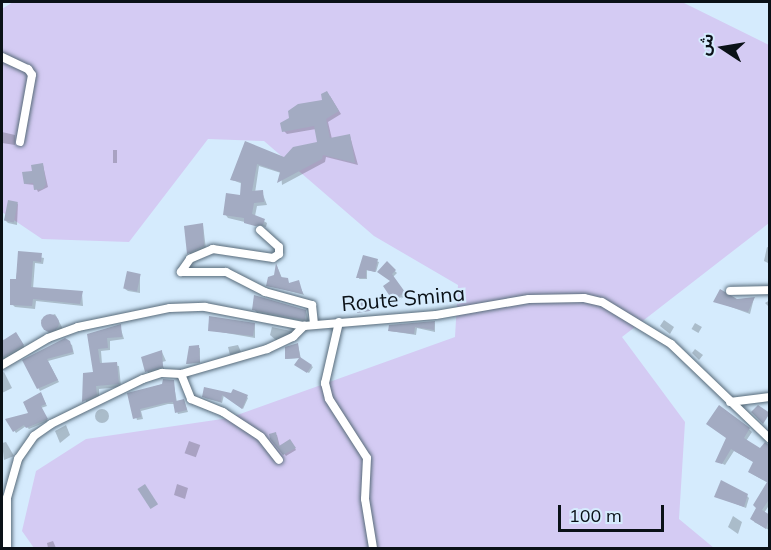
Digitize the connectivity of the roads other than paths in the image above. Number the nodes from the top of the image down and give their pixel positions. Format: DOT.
graph roads {
  1 [pos="2,57"];
  2 [pos="20,142"];
  3 [pos="260,230"];
  4 [pos="770,290"];
  5 [pos="730,291"];
  6 [pos="339,322"];
  7 [pos="314,325"];
  8 [pos="304,326"];
  9 [pos="2,365"];
  10 [pos="181,374"];
  11 [pos="770,397"];
  12 [pos="730,402"];
  13 [pos="770,439"];
  14 [pos="279,460"];
  15 [pos="7,549"];
  16 [pos="372,549"];
  1 -- 2 [label="street"];
  3 -- 7 [label="street"];
  4 -- 5 [label="street"];
  6 -- 7 [label="street, Route Smina"];
  6 -- 12 [label="street, Route Smina"];
  6 -- 16 [label="street"];
  7 -- 8 [label="street, Route Smina"];
  8 -- 9 [label="street, Route Smina"];
  8 -- 10 [label="street"];
  10 -- 14 [label="street"];
  10 -- 15 [label="street"];
  11 -- 12 [label="street"];
  12 -- 13 [label="street, Route Smina"];
}
